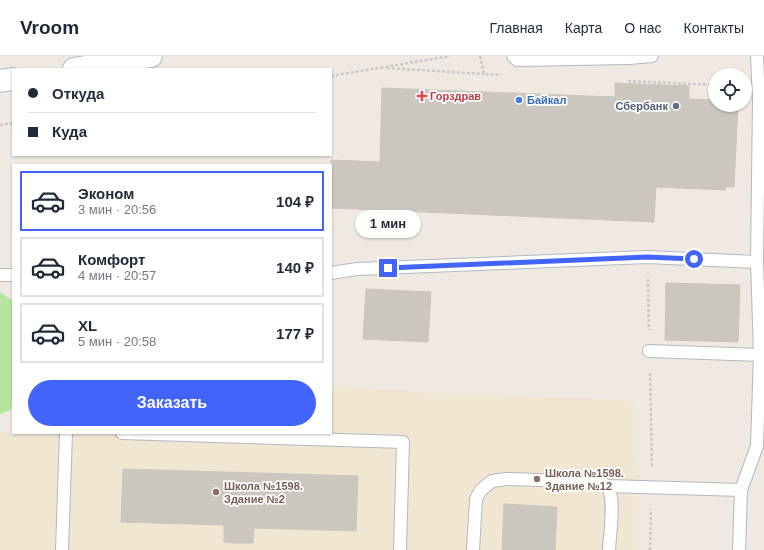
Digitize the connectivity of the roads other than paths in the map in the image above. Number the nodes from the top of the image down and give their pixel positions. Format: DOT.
graph roads {
  1 [pos="150,56"];
  2 [pos="512,56"];
  3 [pos="652,56"];
  4 [pos="757,56"];
  5 [pos="80,68"];
  6 [pos="12,79"];
  7 [pos="0,81"];
  8 [pos="761,87"];
  9 [pos="757,262"];
  10 [pos="332,273"];
  11 [pos="0,275"];
  12 [pos="12,275"];
  13 [pos="649,351"];
  14 [pos="760,354"];
  15 [pos="66,434"];
  16 [pos="153,434"];
  17 [pos="608,486"];
  18 [pos="741,490"];
  19 [pos="62,550"];
  20 [pos="400,550"];
  21 [pos="473,550"];
  22 [pos="609,550"];
  23 [pos="739,550"];
  1 -- 5 [label="main road"];
  2 -- 3 [label="lane"];
  4 -- 8 [label="lane"];
  6 -- 7 [label="main road"];
  8 -- 9 [label="lane"];
  9 -- 10 [label="lane"];
  9 -- 14 [label="lane"];
  11 -- 12 [label="lane"];
  13 -- 14 [label="lane"];
  14 -- 18 [label="lane"];
  15 -- 19 [label="lane"];
  16 -- 20 [label="lane"];
  17 -- 18 [label="lane"];
  17 -- 21 [label="lane"];
  17 -- 22 [label="lane"];
  18 -- 23 [label="lane"];
}
